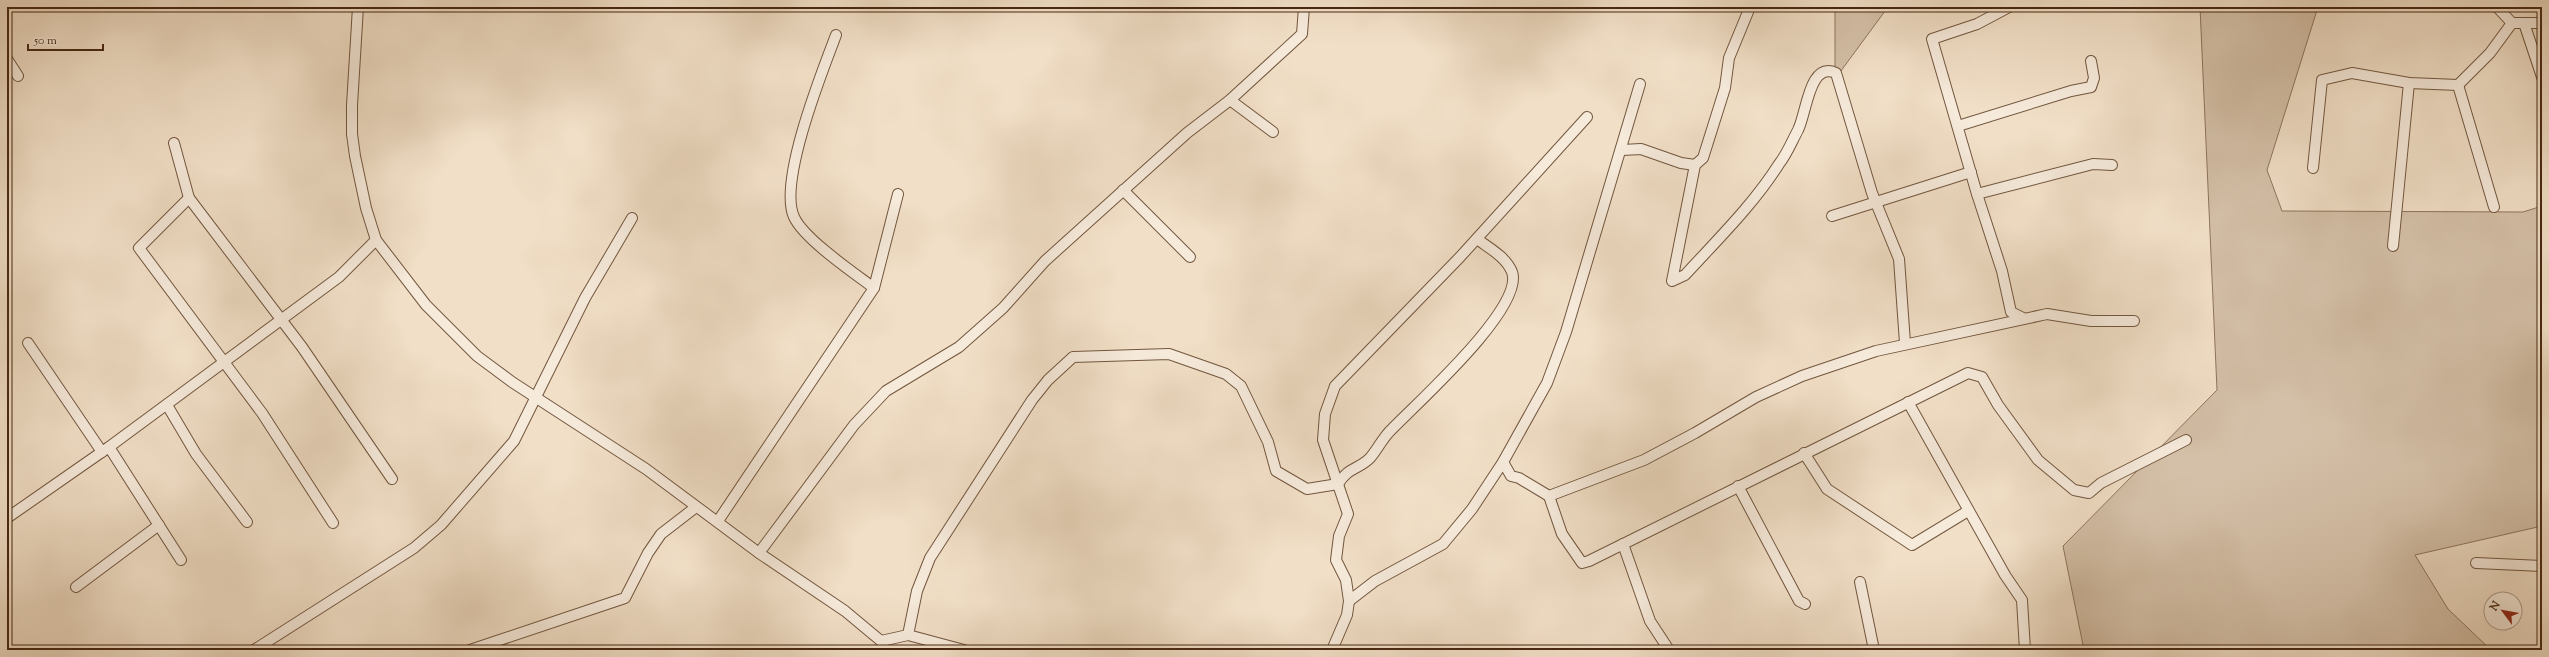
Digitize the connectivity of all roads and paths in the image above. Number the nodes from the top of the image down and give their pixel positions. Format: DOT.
graph roads {
  1 [pos="358,7"];
  2 [pos="1304,7"];
  3 [pos="1750,7"];
  4 [pos="2009,7"];
  5 [pos="2497,7"];
  6 [pos="2542,22"];
  7 [pos="2512,23"];
  8 [pos="2524,23"];
  9 [pos="836,35"];
  10 [pos="7,59"];
  11 [pos="2091,61"];
  12 [pos="18,76"];
  13 [pos="2542,77"];
  14 [pos="2409,83"];
  15 [pos="1640,84"];
  16 [pos="2458,85"];
  17 [pos="1230,100"];
  18 [pos="1587,117"];
  19 [pos="1958,126"];
  20 [pos="1273,132"];
  21 [pos="174,144"];
  22 [pos="1622,150"];
  23 [pos="1695,164"];
  24 [pos="2112,165"];
  25 [pos="2314,168"];
  26 [pos="1971,172"];
  27 [pos="1123,190"];
  28 [pos="898,194"];
  29 [pos="1977,194"];
  30 [pos="189,198"];
  31 [pos="1875,201"];
  32 [pos="2494,207"];
  33 [pos="1832,216"];
  34 [pos="632,218"];
  35 [pos="1477,238"];
  36 [pos="376,240"];
  37 [pos="2393,246"];
  38 [pos="1190,257"];
  39 [pos="874,288"];
  40 [pos="2023,318"];
  41 [pos="280,320"];
  42 [pos="2134,321"];
  43 [pos="28,343"];
  44 [pos="1905,343"];
  45 [pos="223,363"];
  46 [pos="536,398"];
  47 [pos="1908,402"];
  48 [pos="167,405"];
  49 [pos="2186,440"];
  50 [pos="106,450"];
  51 [pos="1804,453"];
  52 [pos="1503,462"];
  53 [pos="392,479"];
  54 [pos="1338,484"];
  55 [pos="1738,486"];
  56 [pos="1549,496"];
  57 [pos="696,507"];
  58 [pos="1968,511"];
  59 [pos="7,518"];
  60 [pos="718,521"];
  61 [pos="247,522"];
  62 [pos="334,523"];
  63 [pos="159,526"];
  64 [pos="1623,544"];
  65 [pos="759,553"];
  66 [pos="181,560"];
  67 [pos="2476,563"];
  68 [pos="2542,566"];
  69 [pos="1860,582"];
  70 [pos="76,587"];
  71 [pos="1349,601"];
  72 [pos="1806,604"];
  73 [pos="908,635"];
  74 [pos="880,646"];
  75 [pos="254,650"];
  76 [pos="470,650"];
  77 [pos="964,650"];
  78 [pos="1332,650"];
  79 [pos="1668,650"];
  80 [pos="1874,650"];
  81 [pos="2025,650"];
  1 -- 36 [label="street"];
  2 -- 17 [label="street"];
  3 -- 23 [label="street"];
  4 -- 19 [label="street"];
  5 -- 7 [label="street"];
  6 -- 8 [label="street"];
  7 -- 8 [label="street"];
  7 -- 16 [label="street"];
  8 -- 13 [label="street"];
  9 -- 39 [label="street"];
  10 -- 12 [label="street"];
  11 -- 19 [label="street"];
  14 -- 16 [label="street"];
  14 -- 25 [label="street"];
  14 -- 37 [label="street"];
  15 -- 22 [label="street"];
  16 -- 32 [label="street"];
  17 -- 20 [label="street"];
  17 -- 27 [label="street"];
  18 -- 35 [label="street"];
  19 -- 26 [label="street"];
  21 -- 30 [label="street"];
  22 -- 23 [label="street"];
  22 -- 52 [label="street"];
  23 -- 31 [label="street"];
  24 -- 29 [label="street"];
  26 -- 29 [label="street"];
  26 -- 31 [label="street"];
  27 -- 38 [label="street"];
  27 -- 65 [label="street"];
  28 -- 39 [label="street"];
  29 -- 40 [label="street"];
  30 -- 41 [label="street"];
  30 -- 45 [label="street"];
  31 -- 33 [label="street"];
  31 -- 44 [label="street"];
  34 -- 46 [label="street"];
  35 -- 54 [label="street"];
  35 -- 54 [label="street"];
  36 -- 41 [label="street"];
  36 -- 46 [label="street"];
  39 -- 60 [label="street"];
  40 -- 42 [label="street"];
  40 -- 44 [label="street"];
  41 -- 45 [label="street"];
  41 -- 53 [label="street"];
  43 -- 50 [label="street"];
  44 -- 56 [label="street"];
  45 -- 48 [label="street"];
  45 -- 62 [label="street"];
  46 -- 57 [label="street"];
  46 -- 75 [label="street"];
  47 -- 49 [label="street"];
  47 -- 51 [label="street"];
  47 -- 58 [label="street"];
  48 -- 50 [label="street"];
  48 -- 61 [label="street"];
  50 -- 59 [label="street"];
  50 -- 63 [label="street"];
  51 -- 55 [label="street"];
  51 -- 58 [label="street"];
  52 -- 56 [label="street"];
  52 -- 71 [label="street"];
  54 -- 71 [label="street"];
  54 -- 73 [label="street"];
  55 -- 64 [label="street"];
  55 -- 72 [label="street"];
  56 -- 64 [label="street"];
  57 -- 60 [label="street"];
  57 -- 76 [label="street"];
  58 -- 81 [label="street"];
  60 -- 65 [label="street"];
  63 -- 66 [label="street"];
  63 -- 70 [label="street"];
  64 -- 79 [label="street"];
  65 -- 74 [label="street"];
  67 -- 68 [label="street"];
  69 -- 80 [label="street"];
  71 -- 78 [label="street"];
  73 -- 74 [label="street"];
  73 -- 77 [label="street"];
}
